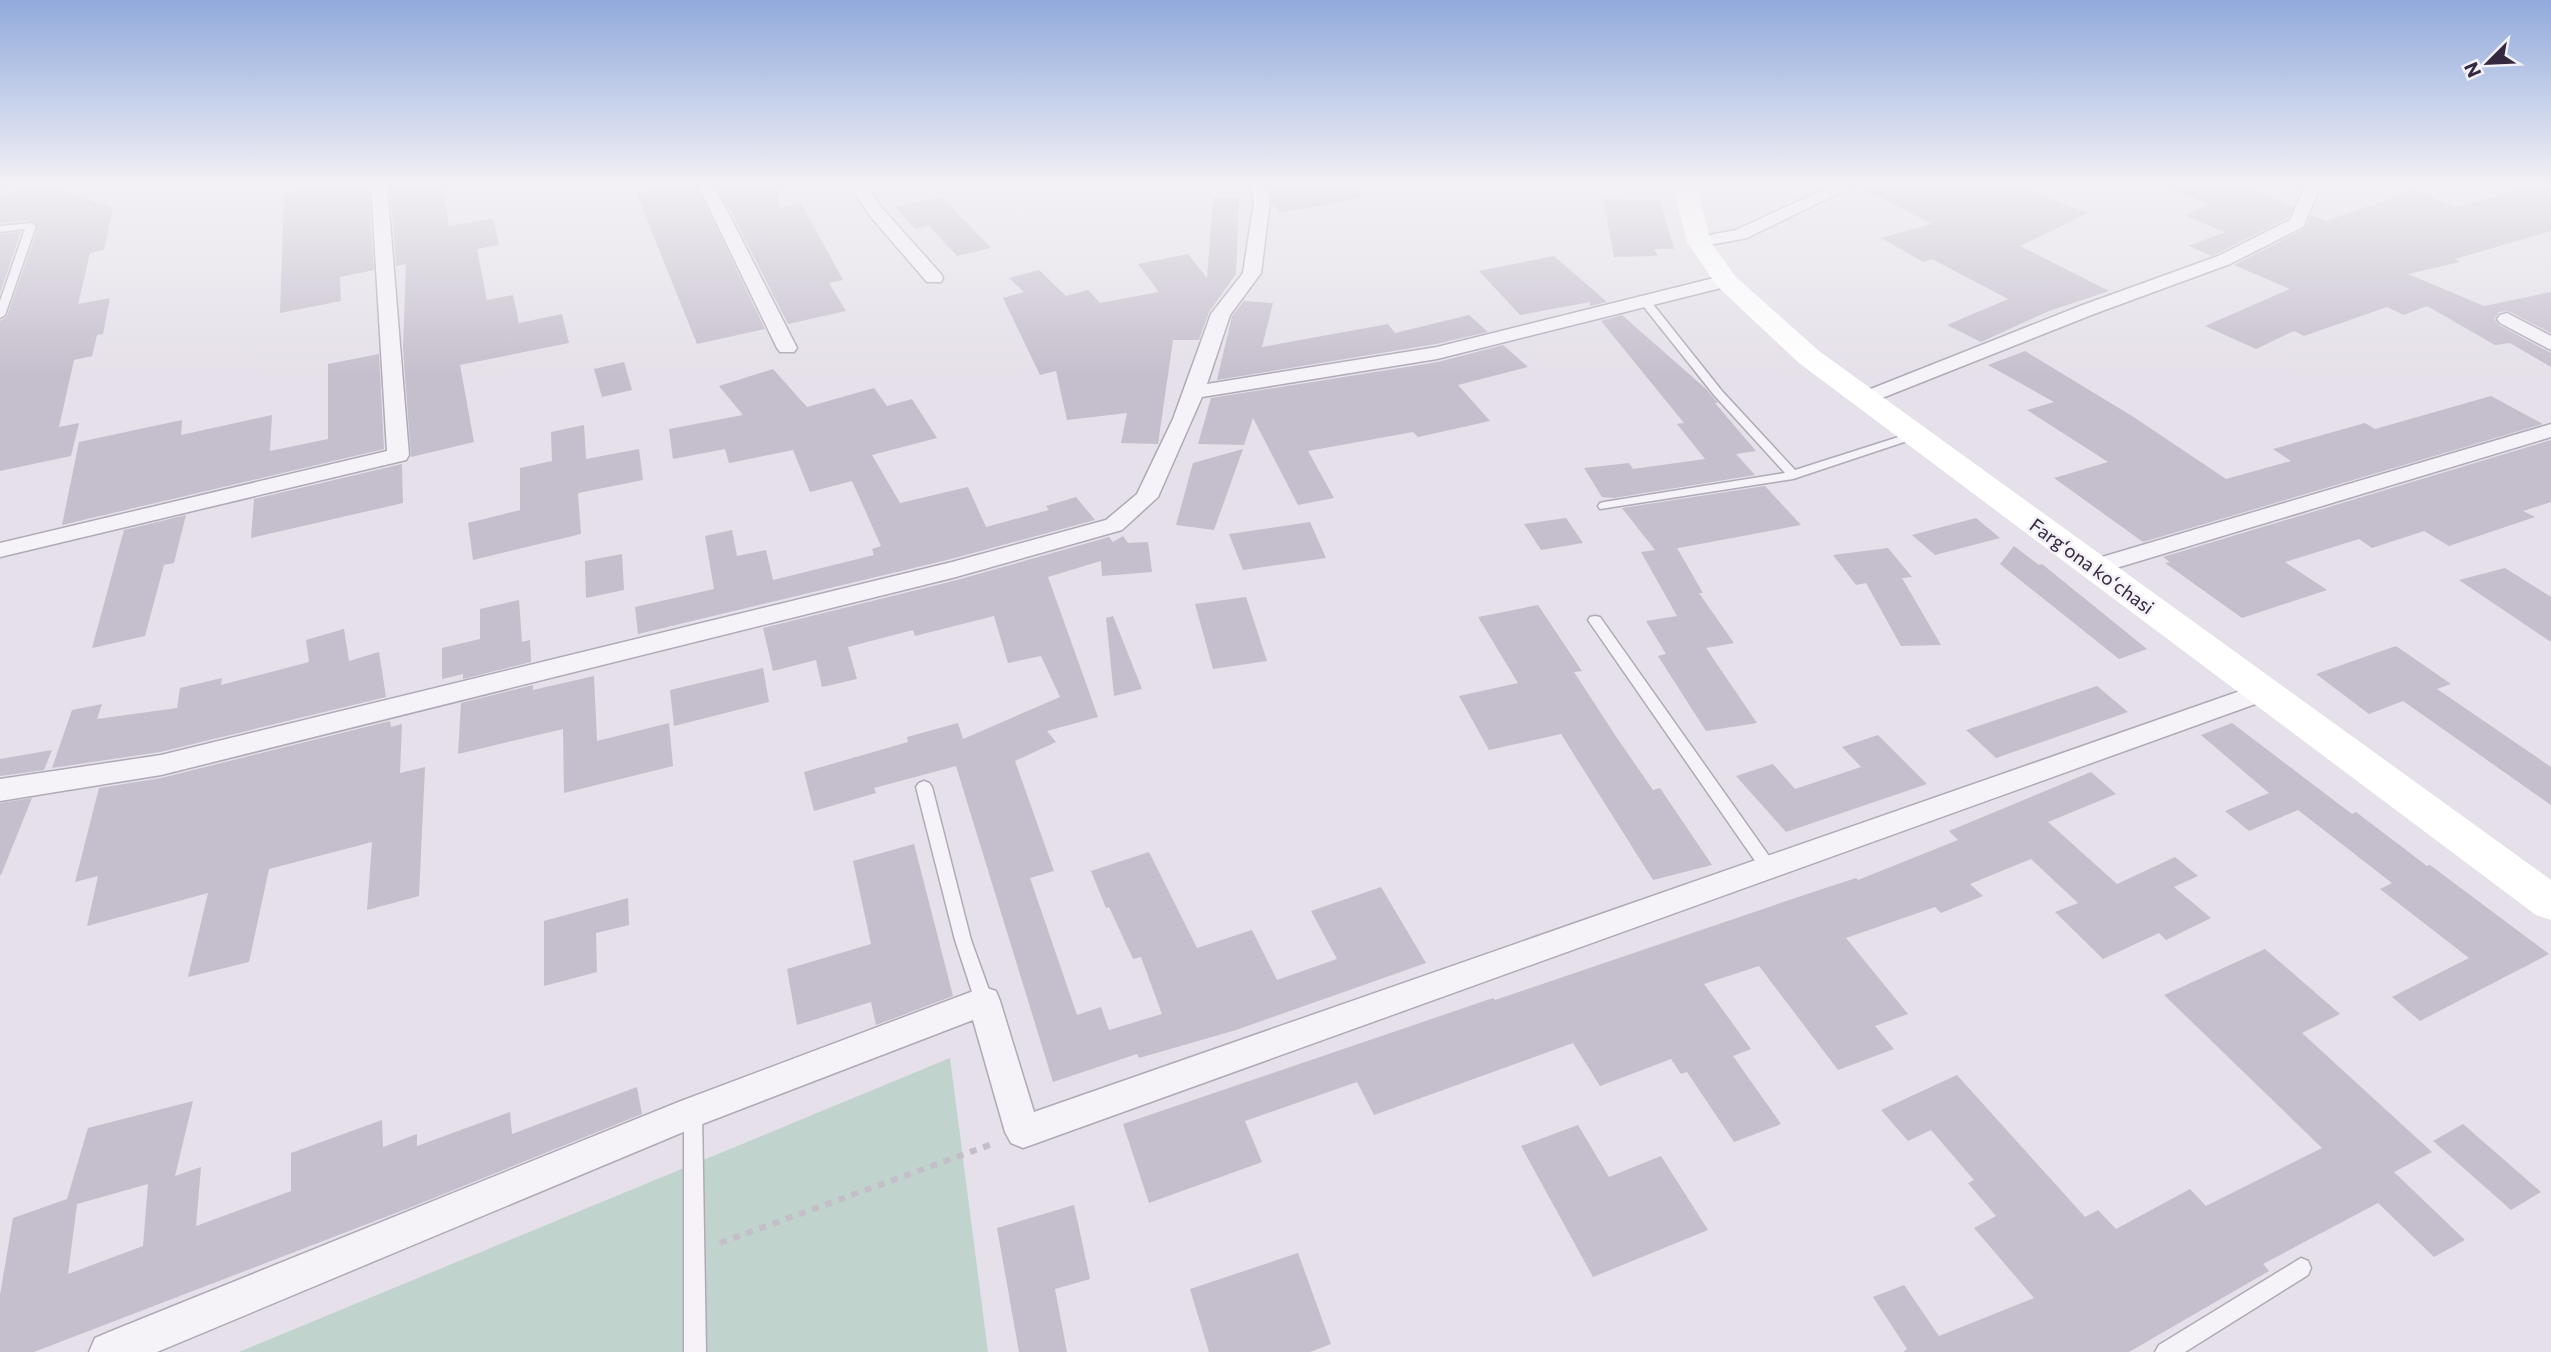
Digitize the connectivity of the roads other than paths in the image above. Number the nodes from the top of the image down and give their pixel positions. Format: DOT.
graph roads {
  1 [pos="23,248"];
  2 [pos="383,248"];
  3 [pos="737,248"];
  4 [pos="907,248"];
  5 [pos="1255,248"];
  6 [pos="1703,248"];
  7 [pos="2247,248"];
  8 [pos="933,278"];
  9 [pos="1726,281"];
  10 [pos="1644,300"];
  11 [pos="0,315"];
  12 [pos="2507,319"];
  13 [pos="2551,344"];
  14 [pos="787,348"];
  15 [pos="1193,392"];
  16 [pos="1865,398"];
  17 [pos="2551,430"];
  18 [pos="1915,435"];
  19 [pos="1793,475"];
  20 [pos="1604,506"];
  21 [pos="0,550"];
  22 [pos="2094,567"];
  23 [pos="1595,620"];
  24 [pos="2263,692"];
  25 [pos="923,787"];
  26 [pos="0,790"];
  27 [pos="1768,867"];
  28 [pos="2543,888"];
  29 [pos="984,1001"];
  30 [pos="693,1112"];
  31 [pos="2301,1268"];
  32 [pos="109,1352"];
  33 [pos="695,1352"];
  34 [pos="2166,1352"];
  1 -- 11 [label="lane"];
  2 -- 21 [label="street"];
  3 -- 14 [label="street"];
  4 -- 8 [label="street"];
  5 -- 15 [label="street"];
  6 -- 9 [label="street, Fargʻona koʻchasi"];
  7 -- 16 [label="street"];
  9 -- 10 [label="street"];
  9 -- 16 [label="street, Fargʻona koʻchasi"];
  10 -- 15 [label="street"];
  10 -- 19 [label="lane"];
  12 -- 13 [label="street"];
  15 -- 26 [label="street"];
  16 -- 18 [label="street, Fargʻona koʻchasi"];
  17 -- 22 [label="street"];
  18 -- 19 [label="lane"];
  18 -- 22 [label="street, Fargʻona koʻchasi"];
  19 -- 20 [label="lane"];
  22 -- 24 [label="street, Fargʻona koʻchasi"];
  23 -- 27 [label="lane"];
  24 -- 27 [label="street"];
  24 -- 28 [label="street, Fargʻona koʻchasi"];
  25 -- 29 [label="lane"];
  27 -- 29 [label="street"];
  29 -- 30 [label="street"];
  30 -- 32 [label="street"];
  30 -- 33 [label="lane"];
  31 -- 34 [label="lane"];
}
